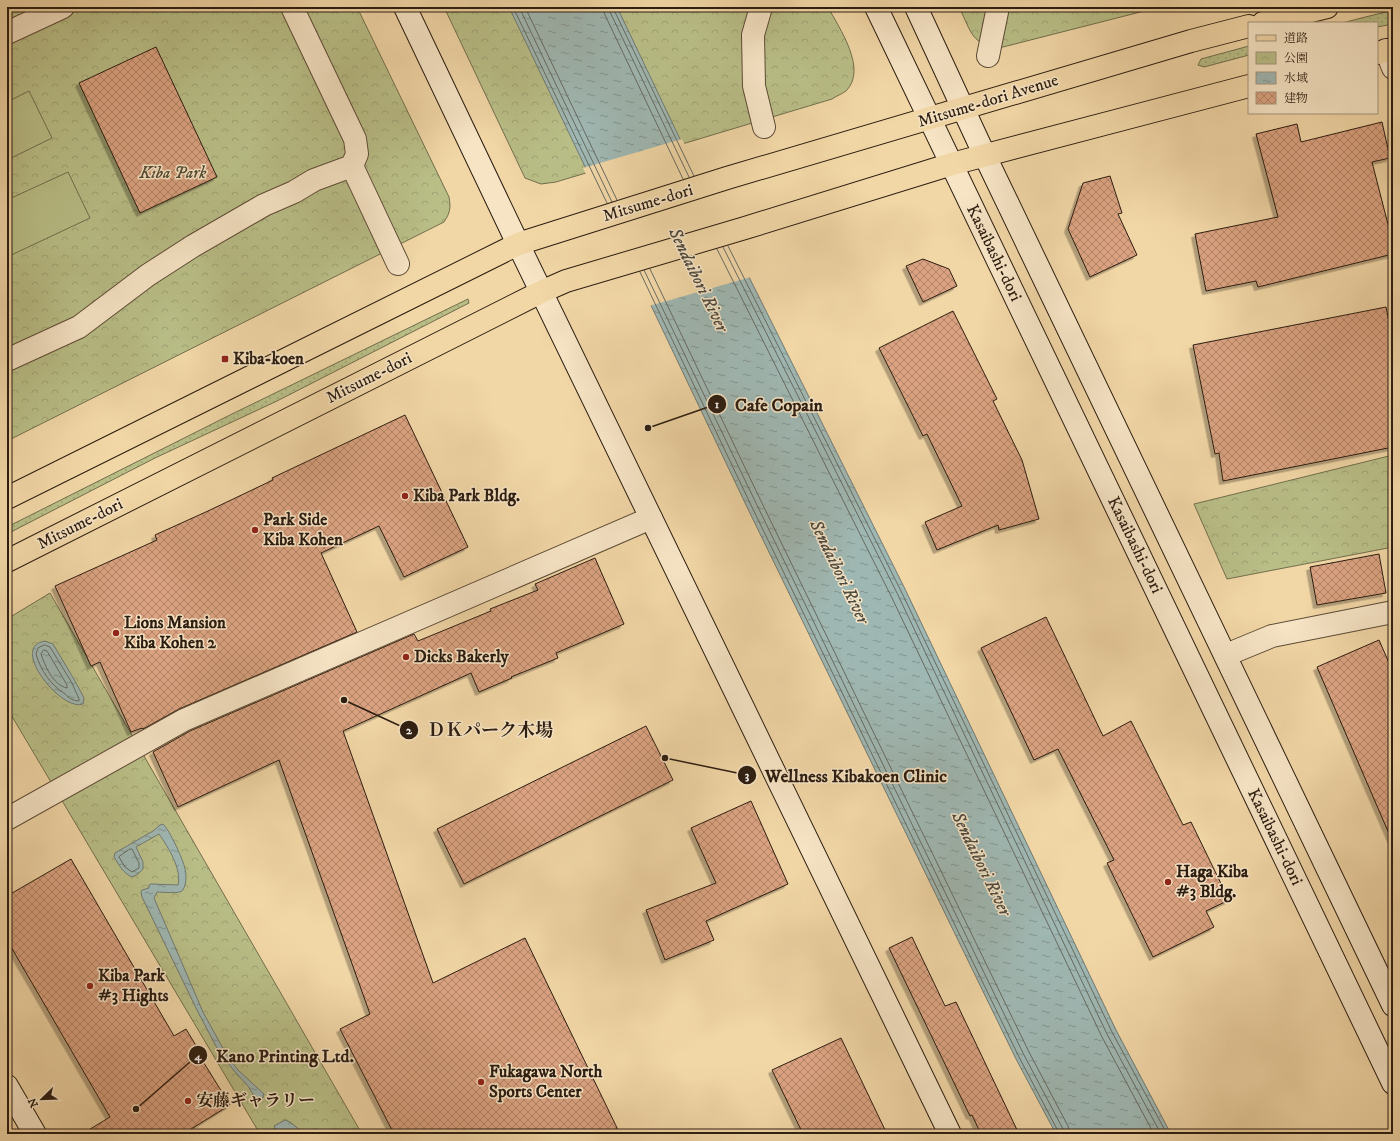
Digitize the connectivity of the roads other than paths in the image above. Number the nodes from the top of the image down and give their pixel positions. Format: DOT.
graph roads {
  1 [pos="63,7"];
  2 [pos="292,7"];
  3 [pos="405,7"];
  4 [pos="761,7"];
  5 [pos="876,7"];
  6 [pos="916,7"];
  7 [pos="998,7"];
  8 [pos="1327,7"];
  9 [pos="1267,22"];
  10 [pos="1248,26"];
  11 [pos="7,33"];
  12 [pos="988,56"];
  13 [pos="1248,86"];
  14 [pos="964,108"];
  15 [pos="930,119"];
  16 [pos="764,127"];
  17 [pos="986,156"];
  18 [pos="952,164"];
  19 [pos="352,166"];
  20 [pos="727,178"];
  21 [pos="518,244"];
  22 [pos="398,264"];
  23 [pos="541,292"];
  24 [pos="7,360"];
  25 [pos="7,498"];
  26 [pos="651,518"];
  27 [pos="7,561"];
  28 [pos="1393,612"];
  29 [pos="1226,655"];
  30 [pos="7,819"];
  31 [pos="1393,1005"];
  32 [pos="1393,1083"];
  33 [pos="7,1086"];
  34 [pos="35,1134"];
  35 [pos="950,1134"];
  1 -- 11 [label="street"];
  2 -- 19 [label="street"];
  3 -- 21 [label="street"];
  4 -- 16 [label="street"];
  5 -- 15 [label="street, Kasaibashi-dori"];
  6 -- 14 [label="street, Kasaibashi-dori"];
  7 -- 12 [label="street"];
  8 -- 9 [label="main road"];
  10 -- 14 [label="main road, Mitsume-dori Avenue"];
  13 -- 17 [label="main road"];
  14 -- 15 [label="main road, Mitsume-dori Avenue"];
  14 -- 17 [label="street, Kasaibashi-dori"];
  15 -- 18 [label="street, Kasaibashi-dori"];
  15 -- 20 [label="main road, Mitsume-dori Avenue"];
  17 -- 18 [label="main road"];
  17 -- 29 [label="street, Kasaibashi-dori"];
  18 -- 23 [label="main road, Mitsume-dori"];
  18 -- 32 [label="street, Kasaibashi-dori"];
  19 -- 22 [label="street"];
  19 -- 24 [label="street"];
  20 -- 21 [label="main road, Mitsume-dori"];
  21 -- 23 [label="street"];
  21 -- 25 [label="main road, Mitsume-dori"];
  23 -- 26 [label="street"];
  23 -- 27 [label="main road, Mitsume-dori"];
  26 -- 30 [label="street"];
  26 -- 35 [label="street"];
  28 -- 29 [label="street"];
  29 -- 31 [label="street, Kasaibashi-dori"];
  33 -- 34 [label="street"];
}
